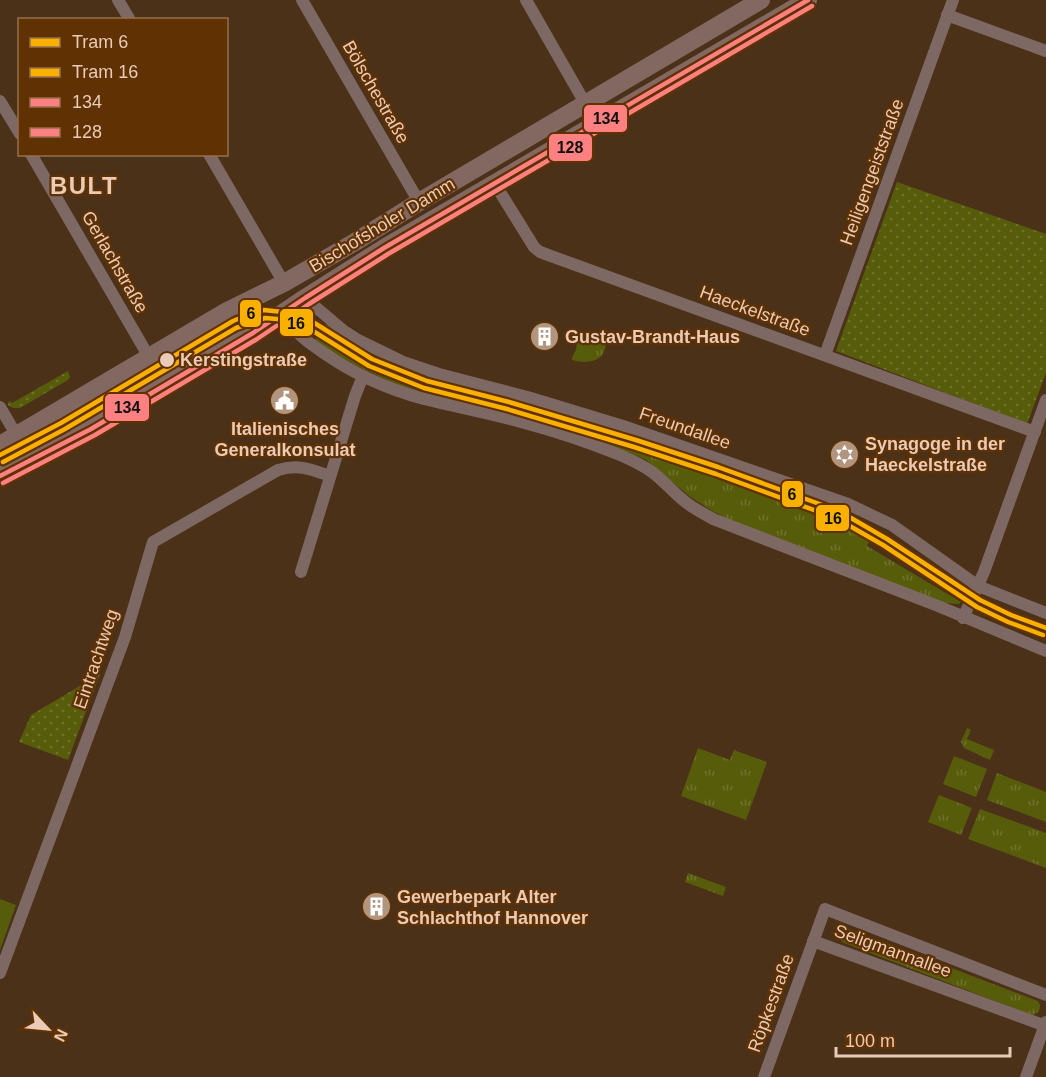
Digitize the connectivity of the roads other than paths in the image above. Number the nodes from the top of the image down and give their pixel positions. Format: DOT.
graph roads {
  1 [pos="118,0"];
  2 [pos="302,0"];
  3 [pos="526,0"];
  4 [pos="761,0"];
  5 [pos="808,0"];
  6 [pos="953,0"];
  7 [pos="947,15"];
  8 [pos="129,18"];
  9 [pos="1046,51"];
  10 [pos="0,100"];
  11 [pos="586,104"];
  12 [pos="597,124"];
  13 [pos="18,131"];
  14 [pos="32,156"];
  15 [pos="210,156"];
  16 [pos="495,184"];
  17 [pos="419,202"];
  18 [pos="284,283"];
  19 [pos="305,298"];
  20 [pos="285,312"];
  21 [pos="825,356"];
  22 [pos="149,357"];
  23 [pos="363,376"];
  24 [pos="1046,400"];
  25 [pos="0,407"];
  26 [pos="1035,432"];
  27 [pos="17,436"];
  28 [pos="0,445"];
  29 [pos="0,476"];
  30 [pos="330,477"];
  31 [pos="301,572"];
  32 [pos="978,586"];
  33 [pos="1046,613"];
  34 [pos="963,618"];
  35 [pos="1046,651"];
  36 [pos="813,941"];
  37 [pos="0,973"];
  38 [pos="1046,995"];
  39 [pos="1046,1025"];
  40 [pos="764,1077"];
  41 [pos="1026,1077"];
  1 -- 8 [label="street"];
  2 -- 17 [label="street, Bölschestraße"];
  3 -- 11 [label="street"];
  4 -- 11 [label="main road, Bischofsholer Damm"];
  5 -- 12 [label="main road, Bischofsholer Damm"];
  6 -- 7 [label="street, Heiligengeiststraße"];
  7 -- 9 [label="street"];
  7 -- 21 [label="street, Heiligengeiststraße"];
  10 -- 13 [label="street"];
  11 -- 12 [label="street"];
  11 -- 17 [label="main road, Bischofsholer Damm"];
  12 -- 16 [label="main road, Bischofsholer Damm"];
  14 -- 22 [label="street, Gerlachstraße"];
  15 -- 18 [label="street"];
  16 -- 19 [label="main road, Bischofsholer Damm"];
  16 -- 21 [label="street, Haeckelstraße"];
  17 -- 18 [label="main road, Bischofsholer Damm"];
  18 -- 19 [label="main road"];
  18 -- 20 [label="main road"];
  18 -- 22 [label="main road, Bischofsholer Damm"];
  19 -- 20 [label="main road, Bischofsholer Damm"];
  19 -- 32 [label="street, Freundallee"];
  20 -- 23 [label="street"];
  20 -- 29 [label="main road, Bischofsholer Damm"];
  21 -- 26 [label="street, Haeckelstraße"];
  22 -- 27 [label="main road, Bischofsholer Damm"];
  23 -- 30 [label="street"];
  23 -- 34 [label="street"];
  24 -- 26 [label="street"];
  25 -- 27 [label="street"];
  26 -- 32 [label="street"];
  27 -- 28 [label="main road, Bischofsholer Damm"];
  30 -- 31 [label="street"];
  30 -- 37 [label="street, Eintrachtweg"];
  32 -- 33 [label="street, Freundallee"];
  32 -- 34 [label="street"];
  34 -- 35 [label="street"];
  36 -- 38 [label="street, Seligmannallee"];
  36 -- 39 [label="street, Seligmannallee"];
  36 -- 40 [label="street, Röpkestraße"];
  39 -- 41 [label="street"];
}
